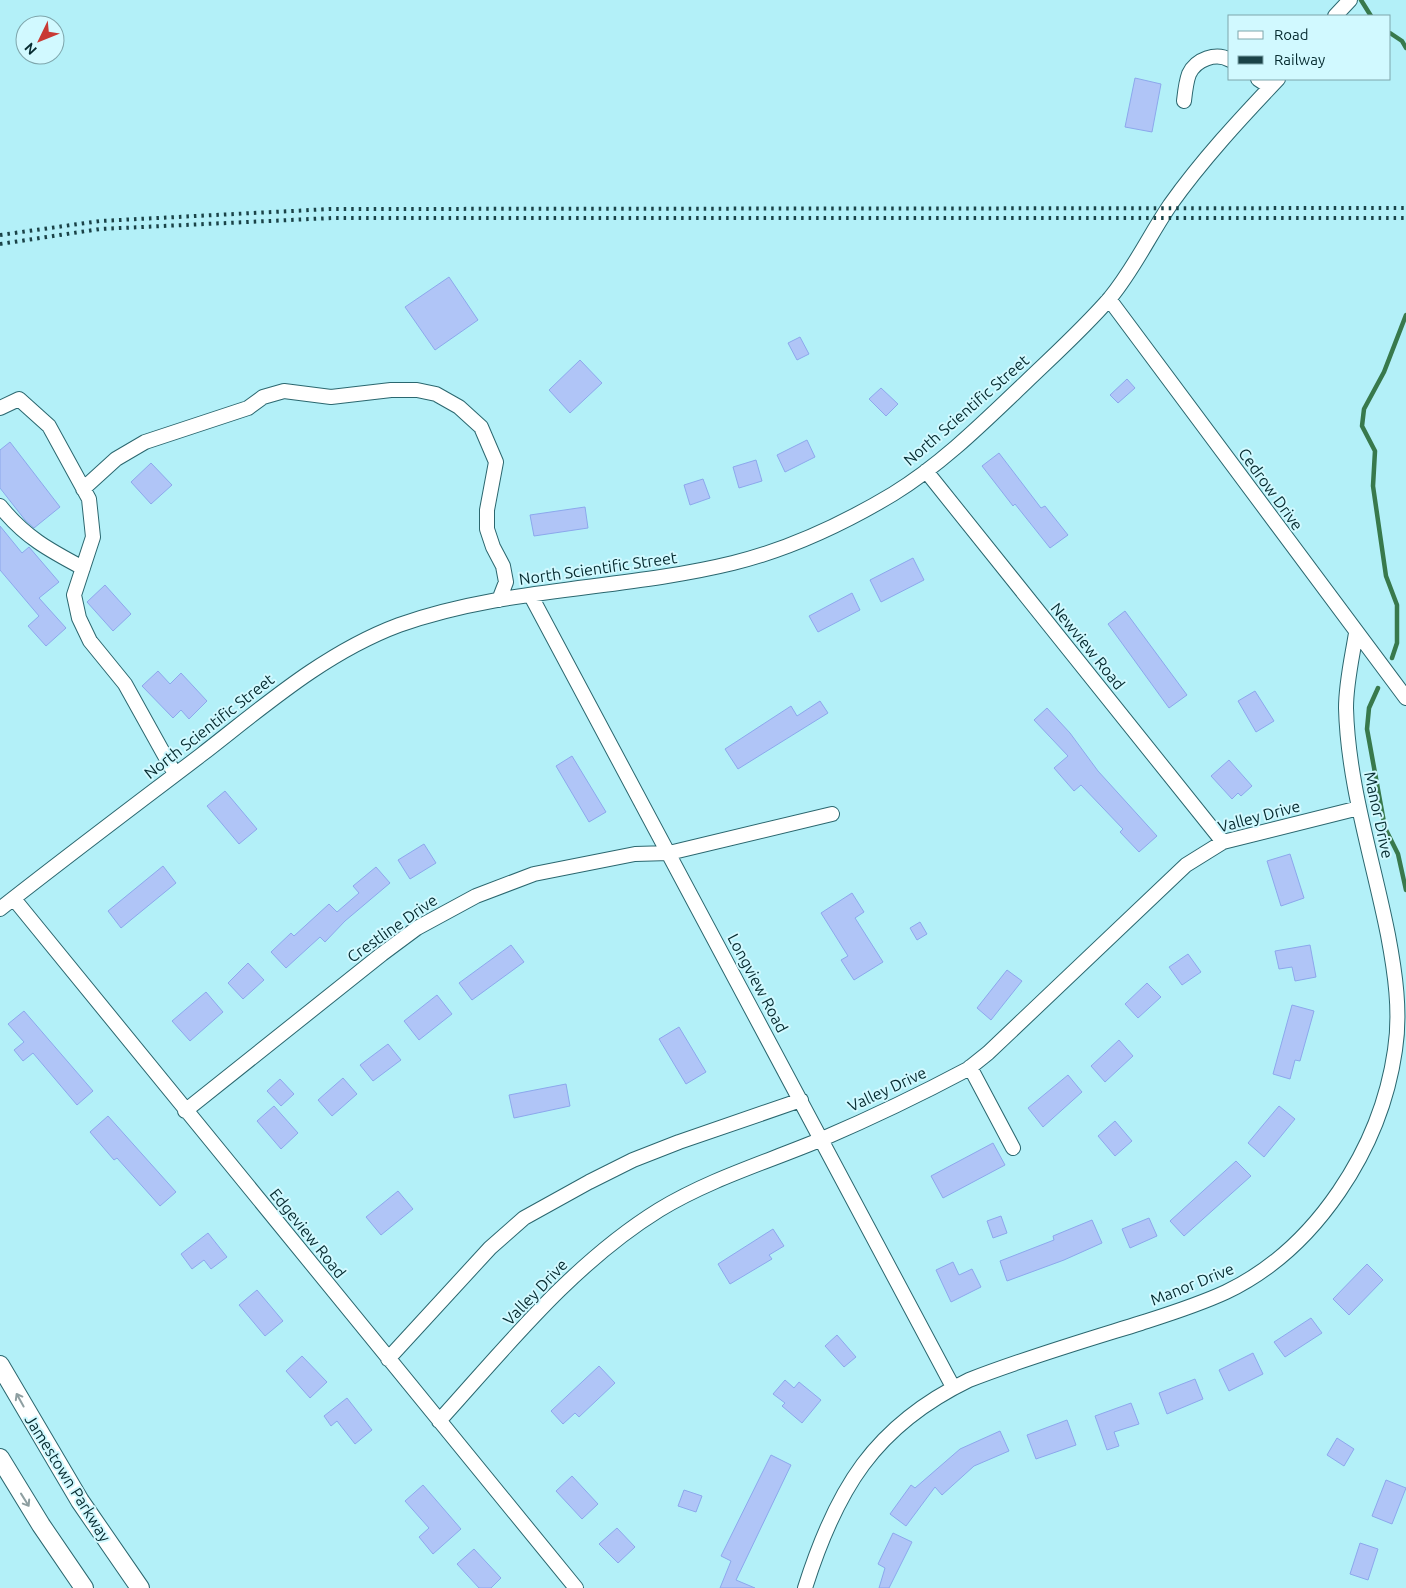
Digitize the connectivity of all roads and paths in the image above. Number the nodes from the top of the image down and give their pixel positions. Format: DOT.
graph roads {
  1 [pos="1350,1"];
  2 [pos="1336,15"];
  3 [pos="1228,60"];
  4 [pos="1274,83"];
  5 [pos="1184,101"];
  6 [pos="1109,299"];
  7 [pos="0,408"];
  8 [pos="926,471"];
  9 [pos="83,489"];
  10 [pos="0,506"];
  11 [pos="83,568"];
  12 [pos="531,596"];
  13 [pos="499,600"];
  14 [pos="1356,633"];
  15 [pos="1403,688"];
  16 [pos="175,774"];
  17 [pos="1359,808"];
  18 [pos="832,814"];
  19 [pos="1223,842"];
  20 [pos="669,853"];
  21 [pos="14,899"];
  22 [pos="0,909"];
  23 [pos="1402,1031"];
  24 [pos="970,1067"];
  25 [pos="801,1100"];
  26 [pos="185,1111"];
  27 [pos="821,1139"];
  28 [pos="1013,1148"];
  29 [pos="388,1359"];
  30 [pos="0,1365"];
  31 [pos="953,1387"];
  32 [pos="439,1421"];
  33 [pos="0,1458"];
  34 [pos="84,1588"];
  35 [pos="140,1588"];
  36 [pos="576,1588"];
  37 [pos="805,1588"];
  1 -- 2 [label="street"];
  3 -- 5 [label="street"];
  4 -- 6 [label="street, North Scientific Street"];
  6 -- 8 [label="street, North Scientific Street"];
  6 -- 14 [label="street, Cedrow Drive"];
  7 -- 9 [label="street"];
  8 -- 12 [label="street, North Scientific Street"];
  8 -- 19 [label="street, Newview Road"];
  9 -- 11 [label="street"];
  9 -- 13 [label="street"];
  10 -- 11 [label="street"];
  11 -- 16 [label="street"];
  12 -- 13 [label="street, North Scientific Street"];
  12 -- 20 [label="street, Longview Road"];
  13 -- 16 [label="street, North Scientific Street"];
  14 -- 15 [label="street, Cedrow Drive"];
  14 -- 17 [label="street, Manor Drive"];
  16 -- 21 [label="street, North Scientific Street"];
  17 -- 19 [label="street, Valley Drive"];
  17 -- 23 [label="street, Manor Drive"];
  18 -- 20 [label="street, Crestline Drive"];
  19 -- 24 [label="street, Valley Drive"];
  20 -- 25 [label="street, Longview Road"];
  20 -- 26 [label="street, Crestline Drive"];
  21 -- 22 [label="street, North Scientific Street"];
  21 -- 26 [label="street, Edgeview Road"];
  23 -- 31 [label="street, Manor Drive"];
  24 -- 27 [label="street, Valley Drive"];
  24 -- 28 [label="street"];
  25 -- 27 [label="street, Longview Road"];
  25 -- 29 [label="street"];
  26 -- 29 [label="street, Edgeview Road"];
  27 -- 31 [label="street, Longview Road"];
  27 -- 32 [label="street, Valley Drive"];
  29 -- 32 [label="street, Edgeview Road"];
  35 -- 30 [label="main road, Jamestown Parkway, one-way"];
  31 -- 37 [label="street, Manor Drive"];
  32 -- 36 [label="street, Edgeview Road"];
  33 -- 34 [label="main road, one-way"];
}
